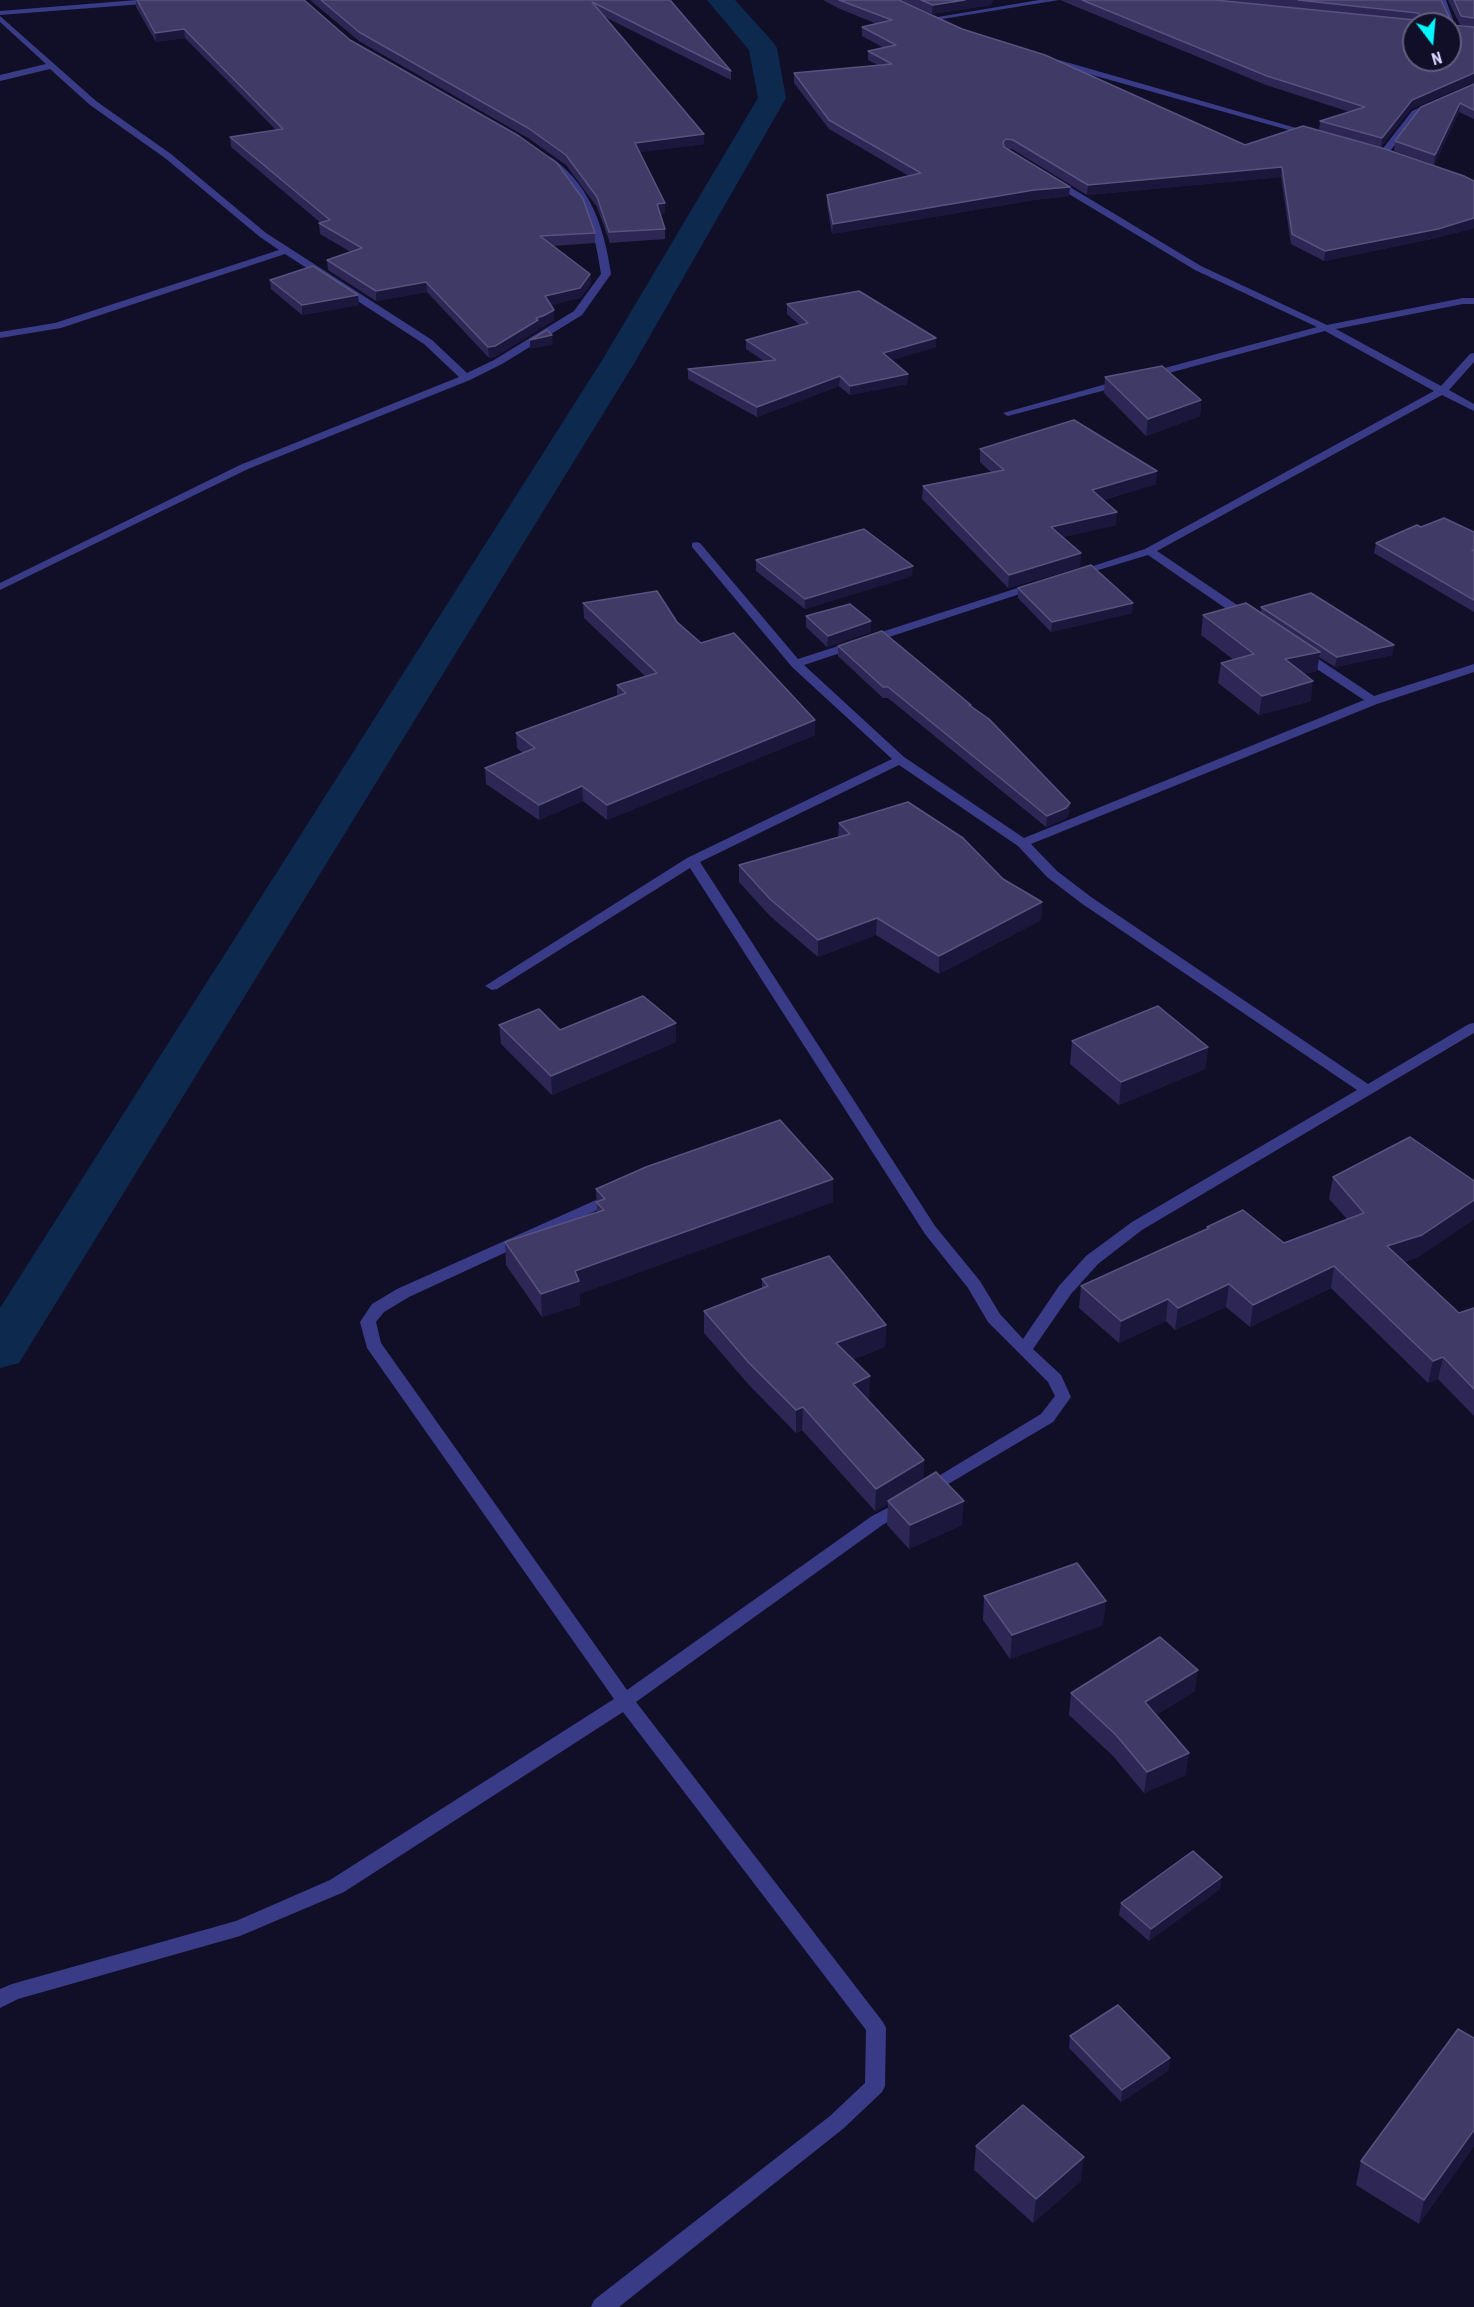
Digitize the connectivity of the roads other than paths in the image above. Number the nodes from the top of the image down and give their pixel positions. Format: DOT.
graph roads {
  1 [pos="169,0"];
  2 [pos="1055,0"];
  3 [pos="0,12"];
  4 [pos="919,15"];
  5 [pos="0,18"];
  6 [pos="930,20"];
  7 [pos="948,27"];
  8 [pos="1042,58"];
  9 [pos="50,66"];
  10 [pos="0,78"];
  11 [pos="1445,100"];
  12 [pos="1328,138"];
  13 [pos="534,149"];
  14 [pos="1373,150"];
  15 [pos="1384,153"];
  16 [pos="1396,157"];
  17 [pos="1038,171"];
  18 [pos="287,250"];
  19 [pos="1474,301"];
  20 [pos="1326,328"];
  21 [pos="0,335"];
  22 [pos="1474,356"];
  23 [pos="1144,377"];
  24 [pos="466,378"];
  25 [pos="1133,380"];
  26 [pos="1442,391"];
  27 [pos="1474,408"];
  28 [pos="1008,413"];
  29 [pos="696,545"];
  30 [pos="1149,551"];
  31 [pos="0,587"];
  32 [pos="1256,623"];
  33 [pos="1295,649"];
  34 [pos="796,664"];
  35 [pos="1474,668"];
  36 [pos="1373,701"];
  37 [pos="900,760"];
  38 [pos="1023,843"];
  39 [pos="692,861"];
  40 [pos="492,986"];
  41 [pos="1474,1027"];
  42 [pos="1369,1091"];
  43 [pos="633,1188"];
  44 [pos="1024,1350"];
  45 [pos="625,1701"];
  46 [pos="4,1994"];
  47 [pos="602,2307"];
  1 -- 3 [label="street"];
  2 -- 6 [label="street"];
  4 -- 6 [label="street"];
  5 -- 9 [label="street"];
  6 -- 7 [label="street"];
  8 -- 12 [label="street"];
  9 -- 10 [label="street"];
  9 -- 18 [label="street"];
  11 -- 15 [label="street"];
  13 -- 24 [label="street"];
  14 -- 15 [label="street"];
  15 -- 16 [label="street"];
  17 -- 20 [label="street"];
  18 -- 21 [label="street"];
  18 -- 24 [label="street"];
  19 -- 20 [label="street"];
  20 -- 23 [label="street"];
  20 -- 26 [label="street"];
  22 -- 26 [label="street"];
  24 -- 31 [label="street"];
  25 -- 28 [label="street"];
  26 -- 27 [label="street"];
  26 -- 30 [label="street"];
  29 -- 34 [label="street"];
  30 -- 32 [label="street"];
  30 -- 34 [label="street"];
  33 -- 36 [label="street"];
  34 -- 37 [label="street"];
  35 -- 36 [label="street"];
  36 -- 38 [label="street"];
  37 -- 38 [label="street"];
  37 -- 39 [label="street"];
  38 -- 42 [label="street"];
  39 -- 40 [label="street"];
  39 -- 44 [label="street"];
  41 -- 42 [label="street"];
  42 -- 44 [label="street"];
  43 -- 45 [label="street"];
  44 -- 45 [label="street"];
  45 -- 46 [label="street"];
  45 -- 47 [label="street"];
}
